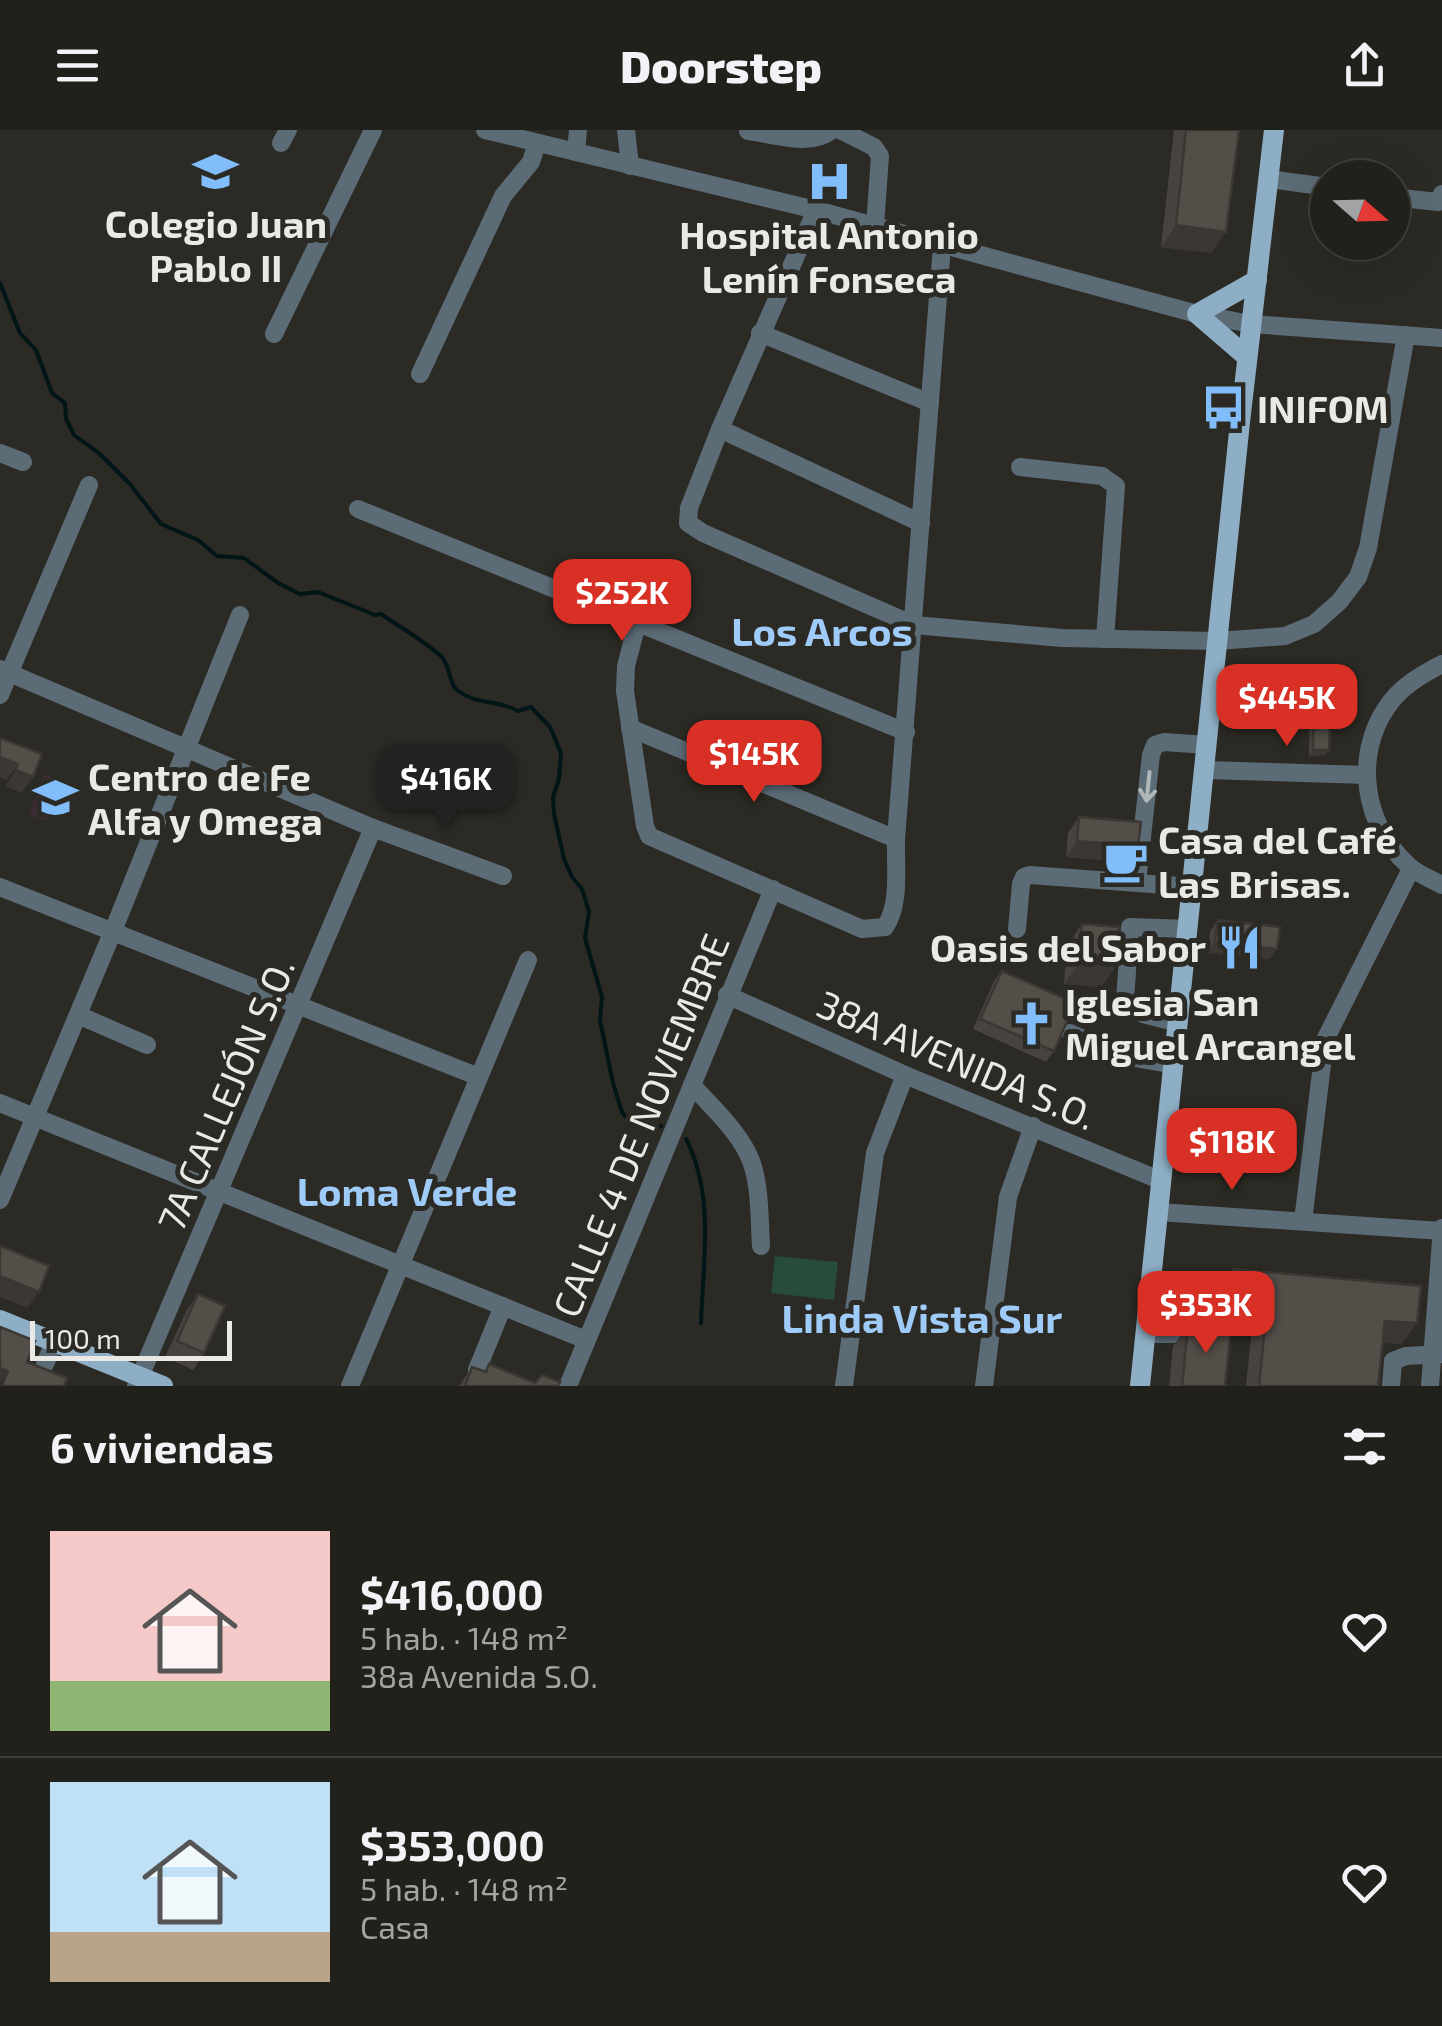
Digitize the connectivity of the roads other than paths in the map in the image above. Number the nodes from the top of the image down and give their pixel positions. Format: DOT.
graph roads {
  1 [pos="373,130"];
  2 [pos="485,130"];
  3 [pos="578,130"];
  4 [pos="626,130"];
  5 [pos="832,130"];
  6 [pos="840,130"];
  7 [pos="1274,130"];
  8 [pos="748,131"];
  9 [pos="538,143"];
  10 [pos="576,152"];
  11 [pos="630,166"];
  12 [pos="1268,179"];
  13 [pos="1310,185"];
  14 [pos="1442,194"];
  15 [pos="1410,200"];
  16 [pos="816,210"];
  17 [pos="875,226"];
  18 [pos="942,244"];
  19 [pos="1257,280"];
  20 [pos="1197,314"];
  21 [pos="1251,324"];
  22 [pos="760,333"];
  23 [pos="274,334"];
  24 [pos="1406,335"];
  25 [pos="1442,338"];
  26 [pos="1247,357"];
  27 [pos="420,374"];
  28 [pos="930,403"];
  29 [pos="720,429"];
  30 [pos="0,453"];
  31 [pos="23,462"];
  32 [pos="1020,468"];
  33 [pos="90,485"];
  34 [pos="358,509"];
  35 [pos="921,523"];
  36 [pos="240,614"];
  37 [pos="637,624"];
  38 [pos="914,625"];
  39 [pos="1105,639"];
  40 [pos="1217,641"];
  41 [pos="1442,664"];
  42 [pos="5,671"];
  43 [pos="0,694"];
  44 [pos="630,728"];
  45 [pos="906,732"];
  46 [pos="1208,745"];
  47 [pos="186,748"];
  48 [pos="1205,770"];
  49 [pos="1367,775"];
  50 [pos="373,828"];
  51 [pos="896,839"];
  52 [pos="1412,869"];
  53 [pos="503,876"];
  54 [pos="1137,882"];
  55 [pos="1442,885"];
  56 [pos="0,886"];
  57 [pos="1192,887"];
  58 [pos="774,889"];
  59 [pos="114,930"];
  60 [pos="1018,930"];
  61 [pos="1188,930"];
  62 [pos="528,960"];
  63 [pos="727,995"];
  64 [pos="298,1004"];
  65 [pos="78,1015"];
  66 [pos="1178,1023"];
  67 [pos="1070,1034"];
  68 [pos="147,1044"];
  69 [pos="1174,1065"];
  70 [pos="905,1075"];
  71 [pos="479,1076"];
  72 [pos="692,1085"];
  73 [pos="0,1103"];
  74 [pos="35,1117"];
  75 [pos="1033,1126"];
  76 [pos="1162,1180"];
  77 [pos="218,1192"];
  78 [pos="0,1200"];
  79 [pos="1158,1212"];
  80 [pos="1302,1221"];
  81 [pos="1442,1230"];
  82 [pos="761,1246"];
  83 [pos="403,1266"];
  84 [pos="503,1306"];
  85 [pos="0,1320"];
  86 [pos="1146,1334"];
  87 [pos="1175,1334"];
  88 [pos="586,1340"];
  89 [pos="54,1342"];
  90 [pos="1437,1354"];
  91 [pos="46,1364"];
  92 [pos="138,1381"];
  93 [pos="163,1386"];
  94 [pos="350,1386"];
  95 [pos="520,1386"];
  96 [pos="568,1386"];
  97 [pos="844,1386"];
  98 [pos="984,1386"];
  99 [pos="1140,1386"];
  100 [pos="1391,1386"];
  101 [pos="1430,1386"];
  1 -- 23 [label="street"];
  2 -- 9 [label="street"];
  3 -- 10 [label="street"];
  4 -- 11 [label="street"];
  5 -- 8 [label="street"];
  6 -- 17 [label="street"];
  7 -- 12 [label="main road"];
  9 -- 10 [label="street"];
  9 -- 27 [label="street"];
  10 -- 11 [label="street"];
  11 -- 16 [label="street"];
  12 -- 13 [label="street"];
  12 -- 19 [label="main road"];
  14 -- 15 [label="street"];
  16 -- 17 [label="street"];
  16 -- 22 [label="street"];
  17 -- 18 [label="street"];
  18 -- 20 [label="street"];
  18 -- 28 [label="street"];
  19 -- 20 [label="main road"];
  19 -- 21 [label="main road"];
  20 -- 21 [label="street"];
  20 -- 26 [label="main road"];
  21 -- 24 [label="street"];
  21 -- 26 [label="main road"];
  22 -- 28 [label="street"];
  22 -- 29 [label="street"];
  24 -- 25 [label="street"];
  24 -- 40 [label="street"];
  26 -- 40 [label="main road"];
  28 -- 35 [label="street"];
  29 -- 35 [label="street"];
  29 -- 38 [label="street"];
  30 -- 31 [label="street"];
  32 -- 39 [label="street"];
  33 -- 42 [label="street"];
  34 -- 37 [label="street"];
  35 -- 38 [label="street"];
  36 -- 47 [label="street"];
  37 -- 44 [label="street"];
  37 -- 45 [label="street"];
  38 -- 39 [label="street"];
  38 -- 45 [label="street"];
  39 -- 40 [label="street"];
  40 -- 46 [label="main road"];
  41 -- 49 [label="street"];
  42 -- 43 [label="street"];
  42 -- 47 [label="street"];
  44 -- 51 [label="street"];
  44 -- 58 [label="street"];
  45 -- 51 [label="street"];
  46 -- 48 [label="main road"];
  46 -- 54 [label="street, one-way"];
  47 -- 50 [label="street"];
  47 -- 59 [label="street"];
  48 -- 49 [label="street"];
  48 -- 57 [label="main road"];
  49 -- 52 [label="street"];
  50 -- 53 [label="street"];
  50 -- 64 [label="street, 7A CALLEJÓN S.O."];
  51 -- 58 [label="street"];
  52 -- 55 [label="street"];
  52 -- 80 [label="street"];
  54 -- 57 [label="street"];
  54 -- 60 [label="street"];
  56 -- 59 [label="street"];
  57 -- 61 [label="main road"];
  58 -- 63 [label="street, CALLE 4 DE NOVIEMBRE"];
  59 -- 64 [label="street"];
  59 -- 65 [label="street"];
  61 -- 66 [label="main road"];
  61 -- 66 [label="street"];
  62 -- 71 [label="street"];
  63 -- 70 [label="street, 38A AVENIDA S.O."];
  63 -- 72 [label="street, CALLE 4 DE NOVIEMBRE"];
  64 -- 71 [label="street"];
  64 -- 77 [label="street, 7A CALLEJÓN S.O."];
  65 -- 68 [label="street"];
  65 -- 74 [label="street"];
  66 -- 69 [label="main road"];
  67 -- 69 [label="street"];
  69 -- 76 [label="main road"];
  70 -- 75 [label="street, 38A AVENIDA S.O."];
  70 -- 97 [label="street"];
  71 -- 83 [label="street"];
  72 -- 82 [label="street"];
  72 -- 88 [label="street, CALLE 4 DE NOVIEMBRE"];
  73 -- 74 [label="street"];
  74 -- 77 [label="street"];
  74 -- 78 [label="street"];
  75 -- 76 [label="street, 38A AVENIDA S.O."];
  75 -- 98 [label="street"];
  76 -- 79 [label="main road"];
  77 -- 83 [label="street"];
  77 -- 92 [label="street, 7A CALLEJÓN S.O."];
  79 -- 80 [label="street"];
  79 -- 86 [label="main road"];
  80 -- 81 [label="street"];
  81 -- 90 [label="street"];
  83 -- 84 [label="street"];
  83 -- 94 [label="street"];
  84 -- 88 [label="street"];
  84 -- 95 [label="street"];
  85 -- 89 [label="main road"];
  86 -- 87 [label="street"];
  86 -- 99 [label="main road"];
  88 -- 96 [label="street, CALLE 4 DE NOVIEMBRE"];
  89 -- 91 [label="street"];
  89 -- 92 [label="main road"];
  90 -- 100 [label="street"];
  90 -- 101 [label="street"];
  92 -- 93 [label="main road"];
}
